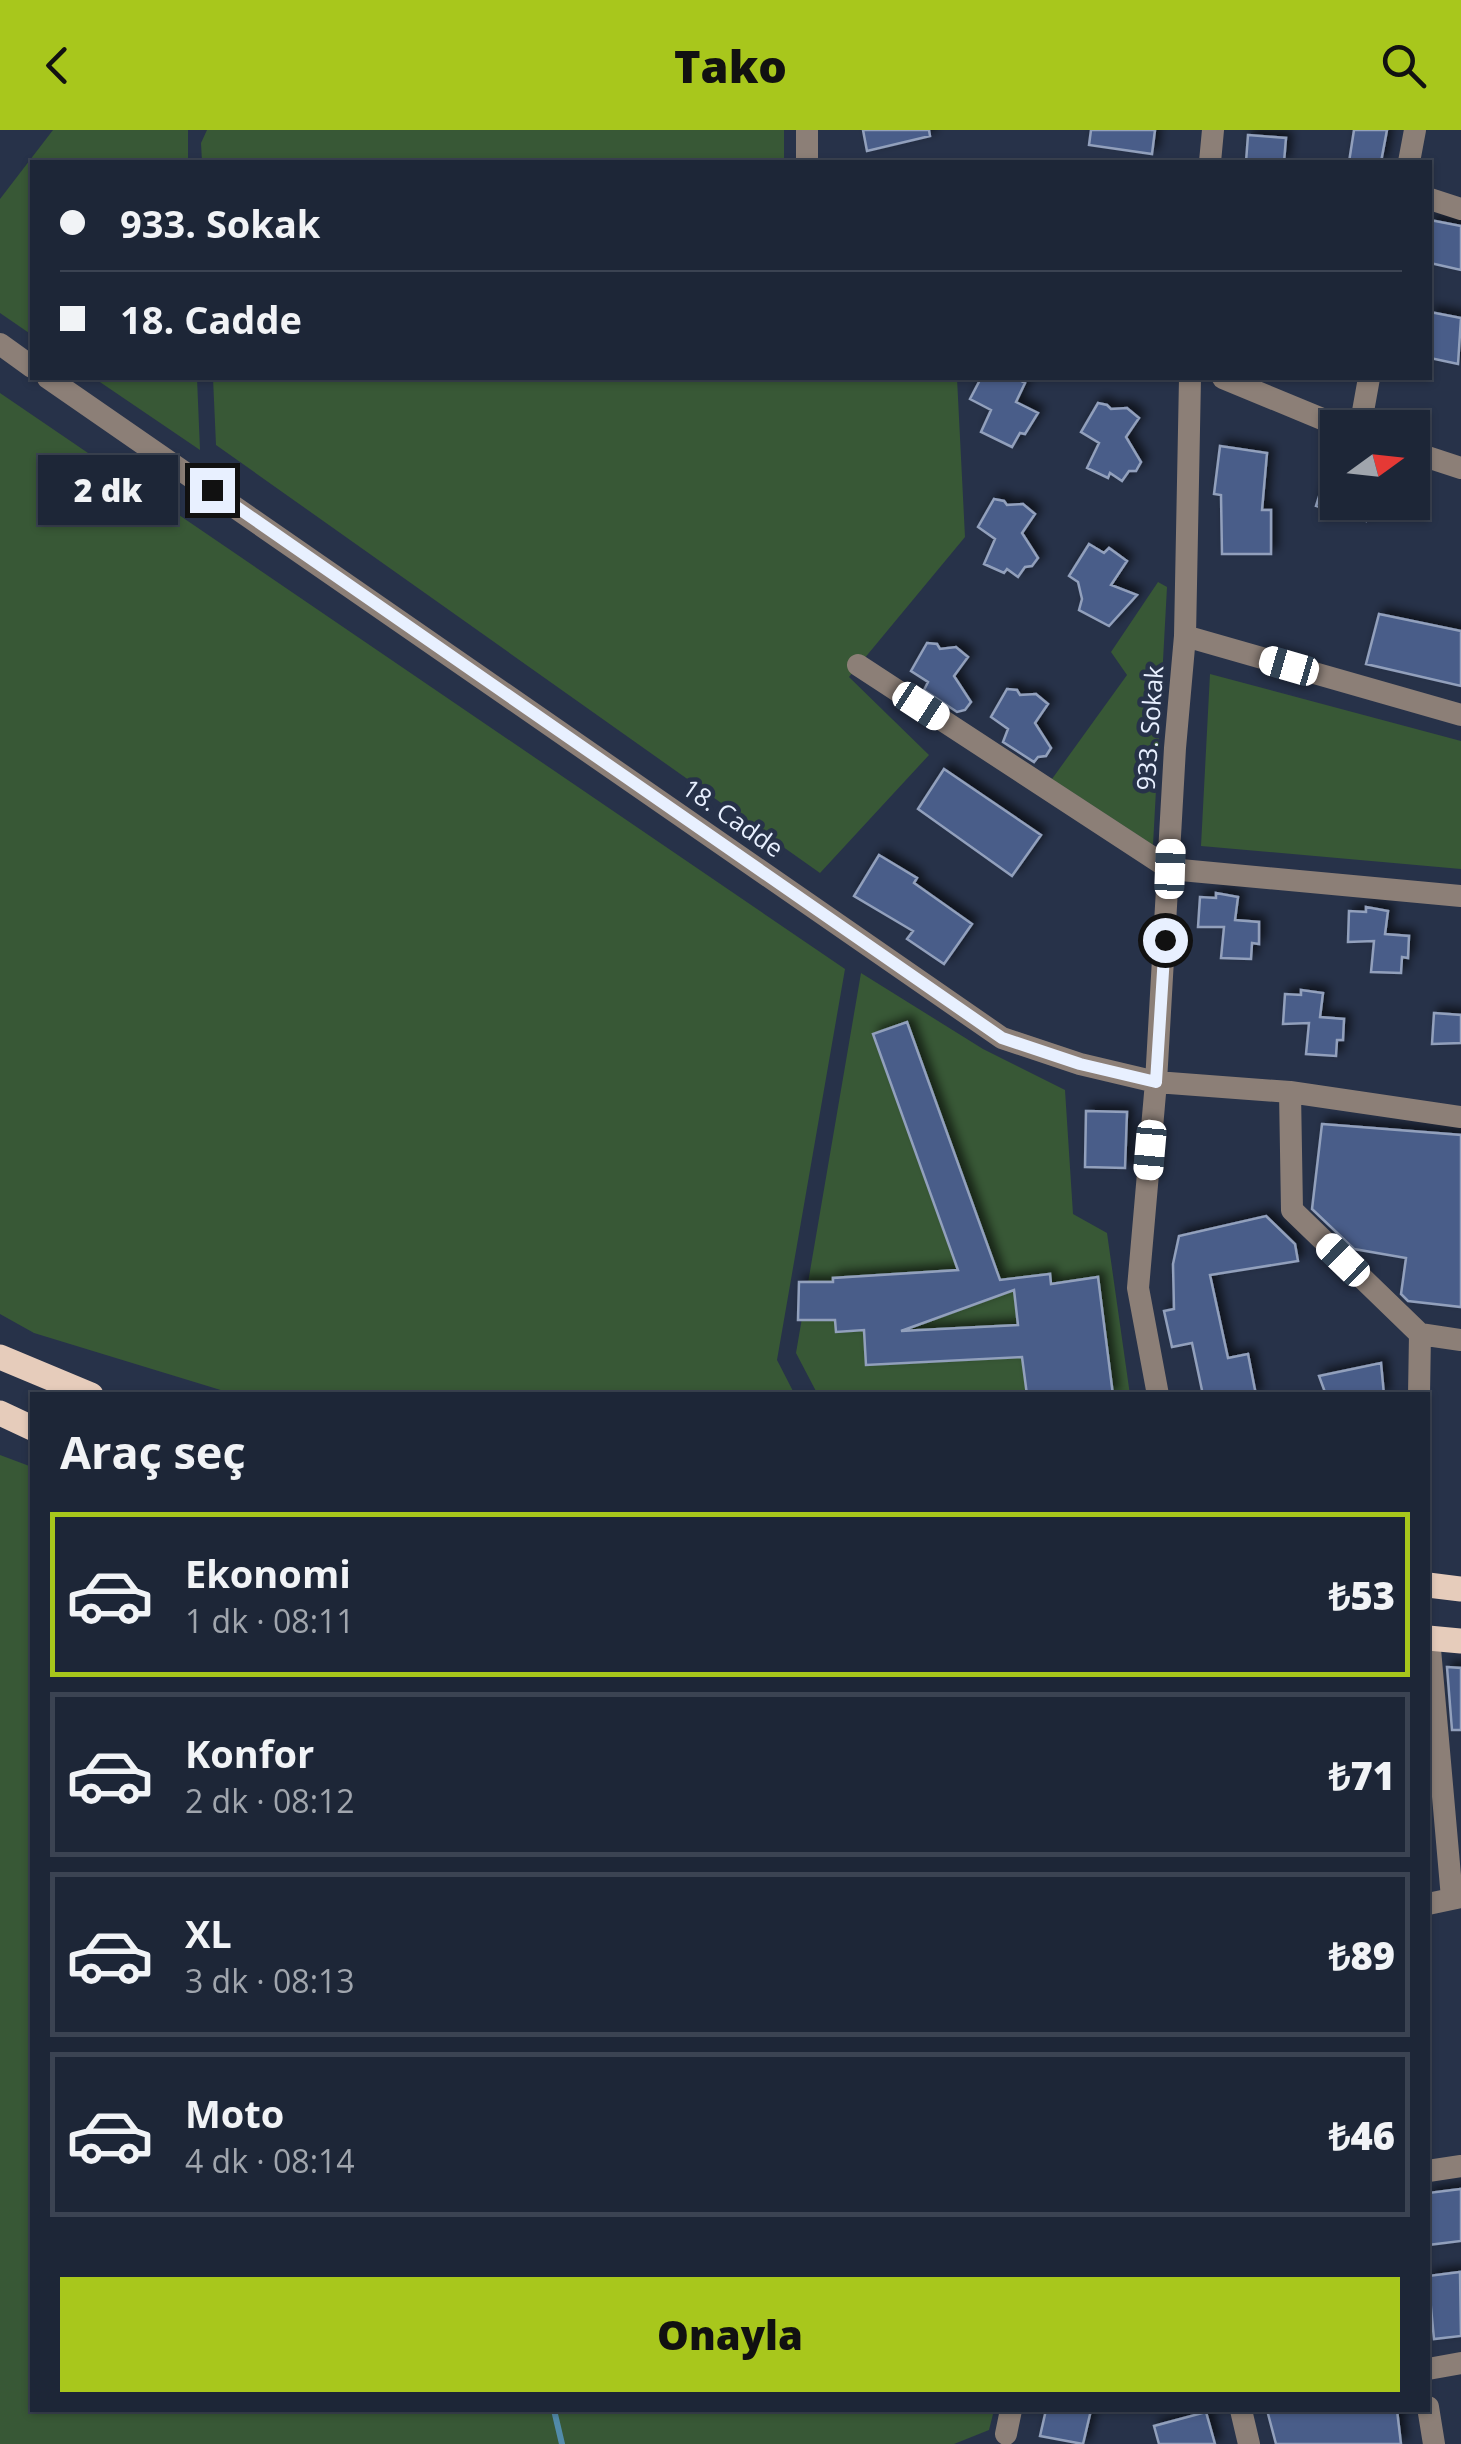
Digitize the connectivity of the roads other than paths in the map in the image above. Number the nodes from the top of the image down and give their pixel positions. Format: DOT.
graph roads {
  1 [pos="808,130"];
  2 [pos="1214,130"];
  3 [pos="1415,130"];
  4 [pos="807,160"];
  5 [pos="1210,160"];
  6 [pos="1409,160"];
  7 [pos="1432,200"];
  8 [pos="1461,209"];
  9 [pos="0,344"];
  10 [pos="30,365"];
  11 [pos="51,380"];
  12 [pos="1190,380"];
  13 [pos="1229,380"];
  14 [pos="1369,380"];
  15 [pos="1363,410"];
  16 [pos="1320,418"];
  17 [pos="1430,458"];
  18 [pos="1461,468"];
  19 [pos="1185,636"];
  20 [pos="858,665"];
  21 [pos="1461,715"];
  22 [pos="1170,869"];
  23 [pos="1461,896"];
  24 [pos="1156,1082"];
  25 [pos="1290,1092"];
  26 [pos="1461,1117"];
  27 [pos="1420,1334"];
  28 [pos="1461,1340"];
  29 [pos="0,1357"];
  30 [pos="84,1392"];
  31 [pos="1157,1392"];
  32 [pos="1419,1392"];
  33 [pos="0,1412"];
  34 [pos="30,1427"];
  35 [pos="1430,1585"];
  36 [pos="1461,1589"];
  37 [pos="1430,1638"];
  38 [pos="1461,1641"];
  39 [pos="1430,1657"];
  40 [pos="1456,1898"];
  41 [pos="1430,1904"];
  42 [pos="1461,2166"];
  43 [pos="1430,2170"];
  44 [pos="1461,2364"];
  45 [pos="1430,2369"];
  46 [pos="1011,2412"];
  47 [pos="1241,2412"];
  48 [pos="1429,2412"];
  49 [pos="1010,2439"];
  50 [pos="984,2444"];
  51 [pos="1249,2444"];
  52 [pos="1434,2444"];
  1 -- 4 [label="street"];
  2 -- 5 [label="street"];
  3 -- 6 [label="street"];
  7 -- 8 [label="street"];
  9 -- 10 [label="street"];
  11 -- 24 [label="street, 18. Cadde"];
  12 -- 19 [label="street, 933. Sokak"];
  13 -- 16 [label="street"];
  14 -- 15 [label="street"];
  17 -- 18 [label="street"];
  19 -- 21 [label="street"];
  19 -- 22 [label="street, 933. Sokak"];
  20 -- 22 [label="street"];
  22 -- 23 [label="street"];
  22 -- 24 [label="street, 933. Sokak"];
  24 -- 25 [label="street, 18. Cadde"];
  24 -- 31 [label="street, 933. Sokak"];
  25 -- 26 [label="street, 18. Cadde"];
  25 -- 27 [label="street"];
  27 -- 28 [label="street"];
  27 -- 32 [label="street"];
  29 -- 30 [label="main road"];
  33 -- 34 [label="main road"];
  35 -- 36 [label="main road"];
  37 -- 38 [label="main road"];
  39 -- 40 [label="street"];
  40 -- 41 [label="street"];
  42 -- 43 [label="street"];
  44 -- 45 [label="street"];
  46 -- 49 [label="street"];
  47 -- 51 [label="street"];
  48 -- 52 [label="street"];
  49 -- 50 [label="street"];
}
